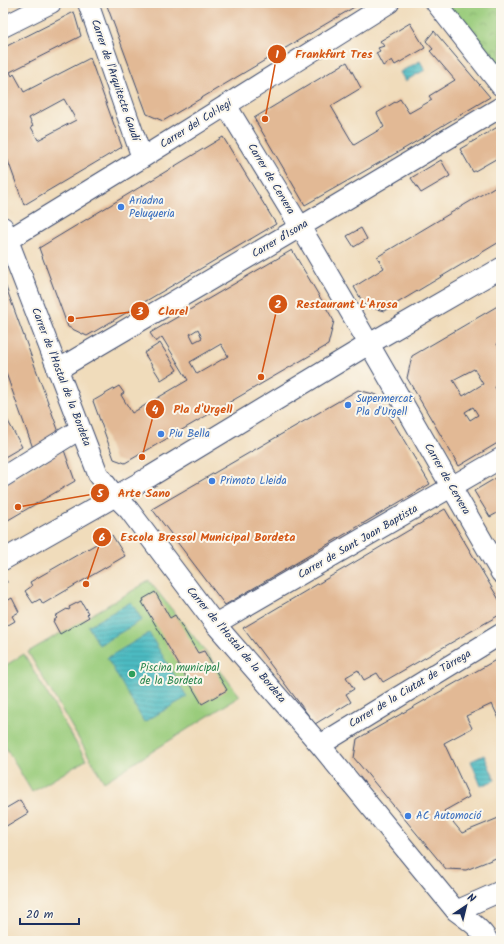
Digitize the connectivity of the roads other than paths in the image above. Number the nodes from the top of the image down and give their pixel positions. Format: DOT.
graph roads {
  1 [pos="51,3"];
  2 [pos="88,3"];
  3 [pos="389,3"];
  4 [pos="436,3"];
  5 [pos="3,26"];
  6 [pos="501,86"];
  7 [pos="226,105"];
  8 [pos="501,107"];
  9 [pos="142,158"];
  10 [pos="300,227"];
  11 [pos="5,237"];
  12 [pos="501,268"];
  13 [pos="369,344"];
  14 [pos="57,370"];
  15 [pos="80,429"];
  16 [pos="501,458"];
  17 [pos="3,476"];
  18 [pos="452,488"];
  19 [pos="115,496"];
  20 [pos="3,560"];
  21 [pos="501,573"];
  22 [pos="215,624"];
  23 [pos="501,634"];
  24 [pos="320,745"];
  25 [pos="501,891"];
  26 [pos="456,911"];
  27 [pos="488,941"];
  1 -- 5 [label="street"];
  2 -- 9 [label="street, Carrer de l'Arquitecte Gaudí"];
  3 -- 7 [label="street, Carrer del Col·legi"];
  4 -- 6 [label="street"];
  7 -- 9 [label="street, Carrer del Col·legi"];
  7 -- 10 [label="street, Carrer de Cervera"];
  8 -- 10 [label="street, Carrer d'Isona"];
  9 -- 11 [label="street, Carrer del Col·legi"];
  10 -- 13 [label="street, Carrer de Cervera"];
  10 -- 14 [label="street, Carrer d'Isona"];
  11 -- 14 [label="street, Carrer de l'Hostal de la Bordeta"];
  12 -- 13 [label="street"];
  13 -- 18 [label="street, Carrer de Cervera"];
  13 -- 19 [label="street"];
  14 -- 15 [label="street, Carrer de l'Hostal de la Bordeta"];
  15 -- 17 [label="street"];
  15 -- 19 [label="street, Carrer de l'Hostal de la Bordeta"];
  16 -- 18 [label="street, Carrer de Sant Joan Baptista"];
  18 -- 21 [label="street, Carrer de Cervera"];
  18 -- 22 [label="street, Carrer de Sant Joan Baptista"];
  19 -- 20 [label="street"];
  19 -- 22 [label="street, Carrer de l'Hostal de la Bordeta"];
  22 -- 24 [label="street, Carrer de l'Hostal de la Bordeta"];
  23 -- 24 [label="street, Carrer de la Ciutat de Tàrrega"];
  24 -- 26 [label="street, Carrer de l'Hostal de la Bordeta"];
  25 -- 26 [label="street"];
  26 -- 27 [label="street, Carrer de l'Hostal de la Bordeta"];
}
